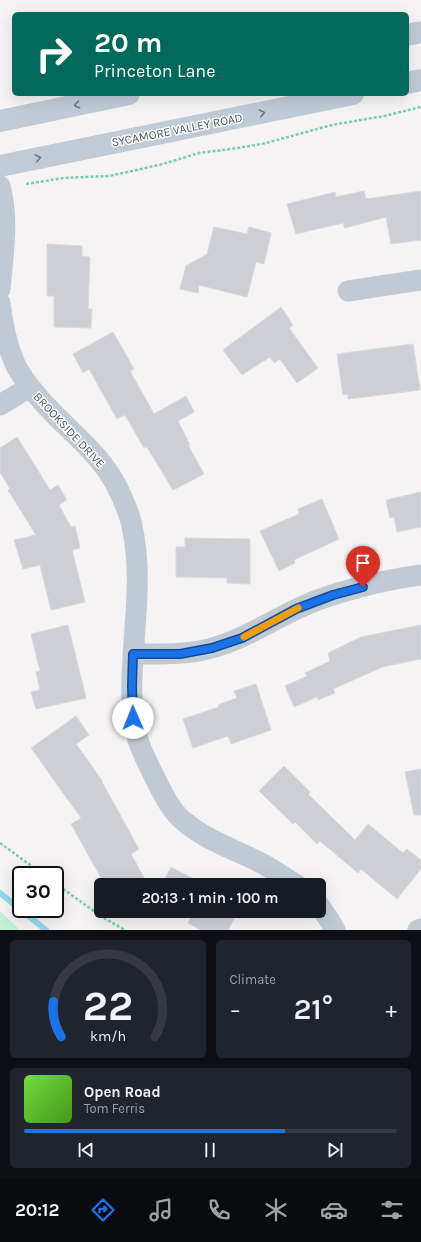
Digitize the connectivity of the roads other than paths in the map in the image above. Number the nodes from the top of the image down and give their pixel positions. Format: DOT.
graph roads {
  1 [pos="421,32"];
  2 [pos="409,35"];
  3 [pos="421,80"];
  4 [pos="409,83"];
  5 [pos="119,96"];
  6 [pos="343,96"];
  7 [pos="0,121"];
  8 [pos="0,166"];
  9 [pos="0,186"];
  10 [pos="421,280"];
  11 [pos="0,289"];
  12 [pos="348,291"];
  13 [pos="0,303"];
  14 [pos="30,387"];
  15 [pos="0,405"];
  16 [pos="421,575"];
  17 [pos="133,654"];
  18 [pos="286,878"];
  19 [pos="326,915"];
  20 [pos="334,930"];
  1 -- 2 [label="main road"];
  3 -- 4 [label="main road"];
  5 -- 7 [label="main road, one-way"];
  8 -- 6 [label="main road, SYCAMORE VALLEY ROAD, one-way"];
  9 -- 11 [label="street"];
  10 -- 12 [label="street"];
  13 -- 14 [label="street, BROOKSIDE DRIVE"];
  14 -- 15 [label="street"];
  14 -- 17 [label="street, BROOKSIDE DRIVE"];
  16 -- 17 [label="street"];
  17 -- 18 [label="street, BROOKSIDE DRIVE"];
  19 -- 20 [label="street"];
}
